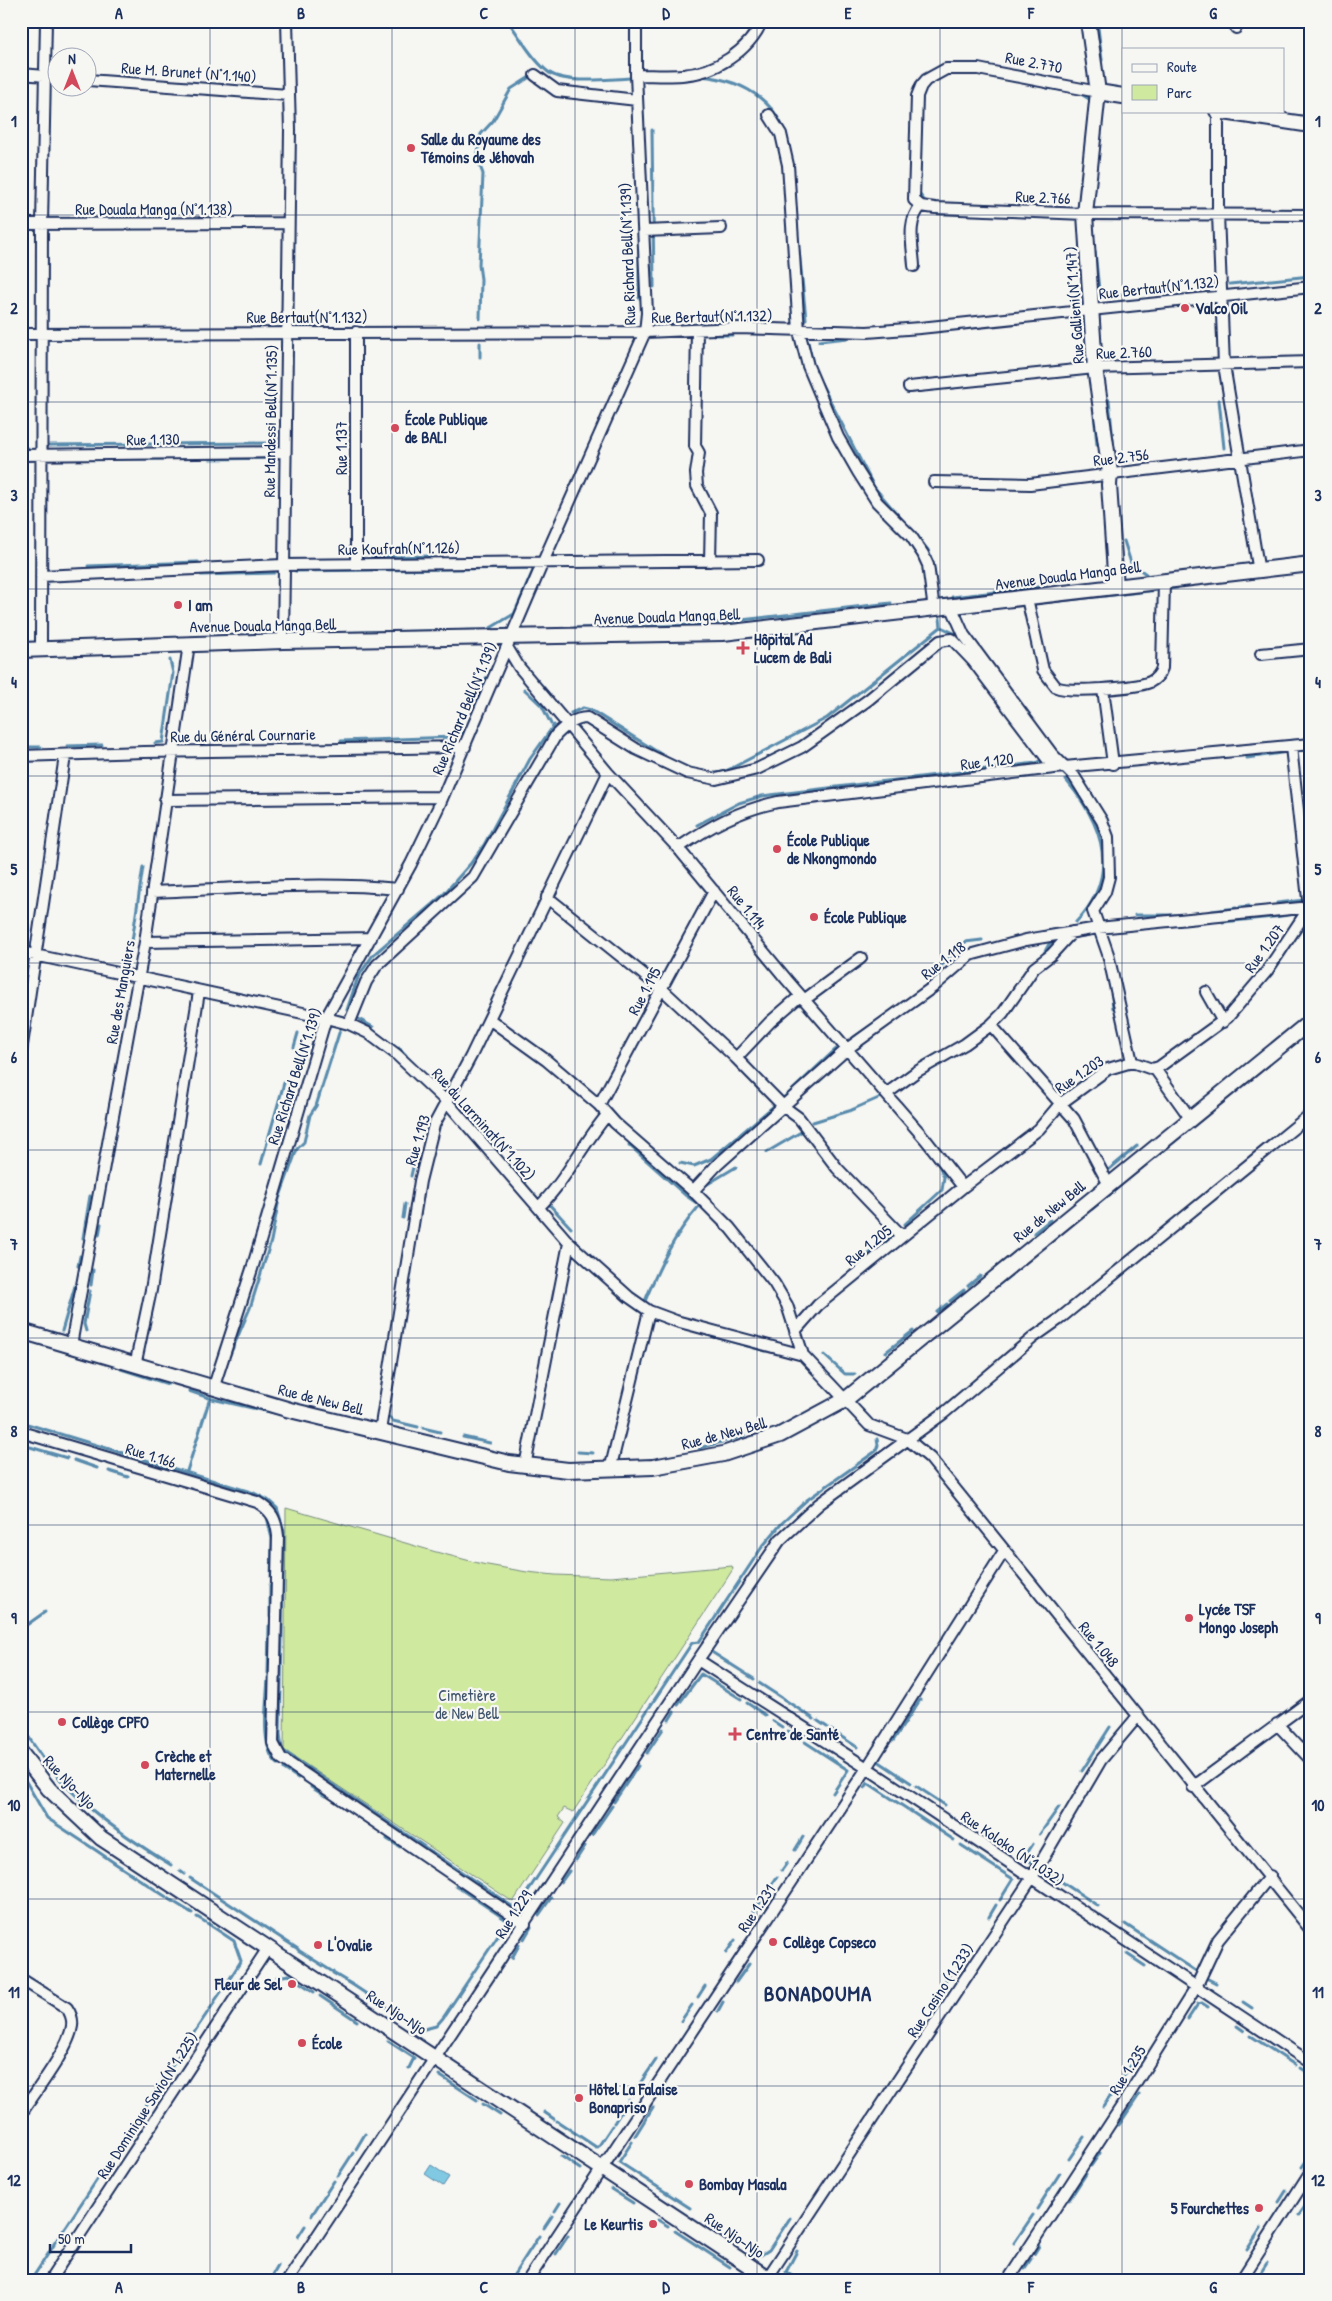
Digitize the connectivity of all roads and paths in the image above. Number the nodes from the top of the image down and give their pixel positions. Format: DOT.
graph roads {
  1 [pos="46,21"];
  2 [pos="287,21"];
  3 [pos="636,21"];
  4 [pos="762,21"];
  5 [pos="1088,21"];
  6 [pos="21,74"];
  7 [pos="536,75"];
  8 [pos="636,75"];
  9 [pos="45,76"];
  10 [pos="48,76"];
  11 [pos="98,81"];
  12 [pos="1098,92"];
  13 [pos="288,95"];
  14 [pos="1122,96"];
  15 [pos="637,100"];
  16 [pos="1217,112"];
  17 [pos="1224,112"];
  18 [pos="769,115"];
  19 [pos="1311,125"];
  20 [pos="921,206"];
  21 [pos="1085,214"];
  22 [pos="1218,214"];
  23 [pos="1311,215"];
  24 [pos="288,223"];
  25 [pos="21,224"];
  26 [pos="42,224"];
  27 [pos="721,228"];
  28 [pos="644,231"];
  29 [pos="914,266"];
  30 [pos="1311,286"];
  31 [pos="1222,295"];
  32 [pos="1092,309"];
  33 [pos="697,330"];
  34 [pos="286,331"];
  35 [pos="799,331"];
  36 [pos="356,332"];
  37 [pos="645,332"];
  38 [pos="21,334"];
  39 [pos="43,334"];
  40 [pos="1311,362"];
  41 [pos="1224,365"];
  42 [pos="1095,368"];
  43 [pos="909,387"];
  44 [pos="1311,450"];
  45 [pos="285,452"];
  46 [pos="21,455"];
  47 [pos="42,455"];
  48 [pos="1241,459"];
  49 [pos="1110,472"];
  50 [pos="934,482"];
  51 [pos="758,560"];
  52 [pos="710,561"];
  53 [pos="543,562"];
  54 [pos="356,564"];
  55 [pos="1311,564"];
  56 [pos="283,565"];
  57 [pos="1259,572"];
  58 [pos="41,576"];
  59 [pos="1164,582"];
  60 [pos="1116,587"];
  61 [pos="1027,598"];
  62 [pos="952,608"];
  63 [pos="934,610"];
  64 [pos="283,641"];
  65 [pos="509,642"];
  66 [pos="189,644"];
  67 [pos="41,649"];
  68 [pos="1311,649"];
  69 [pos="21,650"];
  70 [pos="1261,654"];
  71 [pos="1103,689"];
  72 [pos="568,725"];
  73 [pos="1311,744"];
  74 [pos="465,747"];
  75 [pos="1292,747"];
  76 [pos="172,752"];
  77 [pos="21,756"];
  78 [pos="66,756"];
  79 [pos="1113,764"];
  80 [pos="1066,767"];
  81 [pos="1054,768"];
  82 [pos="608,772"];
  83 [pos="442,798"];
  84 [pos="165,800"];
  85 [pos="678,848"];
  86 [pos="398,889"];
  87 [pos="714,891"];
  88 [pos="152,892"];
  89 [pos="547,897"];
  90 [pos="1310,907"];
  91 [pos="1098,928"];
  92 [pos="1072,932"];
  93 [pos="371,938"];
  94 [pos="145,942"];
  95 [pos="21,952"];
  96 [pos="37,956"];
  97 [pos="860,958"];
  98 [pos="138,979"];
  99 [pos="663,990"];
  100 [pos="199,992"];
  101 [pos="1206,992"];
  102 [pos="802,998"];
  103 [pos="326,1018"];
  104 [pos="489,1019"];
  105 [pos="1311,1021"];
  106 [pos="1223,1022"];
  107 [pos="349,1024"];
  108 [pos="991,1025"];
  109 [pos="847,1049"];
  110 [pos="21,1052"];
  111 [pos="736,1058"];
  112 [pos="1132,1062"];
  113 [pos="1154,1069"];
  114 [pos="886,1094"];
  115 [pos="447,1102"];
  116 [pos="1060,1104"];
  117 [pos="599,1105"];
  118 [pos="784,1108"];
  119 [pos="1311,1114"];
  120 [pos="607,1115"];
  121 [pos="1190,1118"];
  122 [pos="1109,1185"];
  123 [pos="963,1187"];
  124 [pos="694,1191"];
  125 [pos="539,1207"];
  126 [pos="902,1236"];
  127 [pos="569,1243"];
  128 [pos="649,1310"];
  129 [pos="21,1331"];
  130 [pos="795,1331"];
  131 [pos="71,1345"];
  132 [pos="803,1355"];
  133 [pos="135,1366"];
  134 [pos="213,1389"];
  135 [pos="846,1400"];
  136 [pos="380,1431"];
  137 [pos="21,1432"];
  138 [pos="907,1439"];
  139 [pos="525,1466"];
  140 [pos="610,1470"];
  141 [pos="1004,1551"];
  142 [pos="698,1660"];
  143 [pos="1311,1700"];
  144 [pos="1138,1716"];
  145 [pos="1277,1724"];
  146 [pos="21,1753"];
  147 [pos="1311,1760"];
  148 [pos="867,1768"];
  149 [pos="1193,1787"];
  150 [pos="1270,1876"];
  151 [pos="1031,1879"];
  152 [pos="525,1924"];
  153 [pos="1311,1930"];
  154 [pos="268,1948"];
  155 [pos="21,1978"];
  156 [pos="1196,1987"];
  157 [pos="435,2058"];
  158 [pos="1311,2064"];
  159 [pos="21,2114"];
  160 [pos="603,2168"];
  161 [pos="1311,2171"];
  162 [pos="768,2279"];
  163 [pos="50,2280"];
  164 [pos="288,2280"];
  165 [pos="528,2280"];
  166 [pos="1008,2280"];
  167 [pos="1241,2280"];
  1 -- 9 [label="street"];
  2 -- 13 [label="street, Rue Mandessi Bell(N°1.135)"];
  3 -- 8 [label="street, Rue Richard Bell(N°1.139)"];
  4 -- 8 [label="street"];
  5 -- 12 [label="main road, Rue Gallieni(N°1.147)"];
  6 -- 9 [label="street"];
  7 -- 15 [label="street"];
  8 -- 15 [label="street, Rue Richard Bell(N°1.139)"];
  9 -- 10 [label="street"];
  9 -- 26 [label="street"];
  11 -- 13 [label="street, Rue M. Brunet (N°1.140)"];
  12 -- 14 [label="main road, Rue 2.770"];
  12 -- 20 [label="street, Rue 2.770"];
  12 -- 21 [label="main road, Rue Gallieni(N°1.147)"];
  13 -- 24 [label="street, Rue Mandessi Bell(N°1.135)"];
  15 -- 28 [label="street, Rue Richard Bell(N°1.139)"];
  16 -- 22 [label="street"];
  17 -- 19 [label="main road"];
  18 -- 35 [label="street"];
  20 -- 21 [label="street, Rue 2.766"];
  20 -- 29 [label="street"];
  21 -- 22 [label="street, Rue 2.766"];
  21 -- 32 [label="main road, Rue Gallieni(N°1.147)"];
  22 -- 23 [label="street, Rue 2.766"];
  22 -- 31 [label="street"];
  24 -- 26 [label="street, Rue Douala Manga (N°1.138)"];
  24 -- 34 [label="street, Rue Mandessi Bell(N°1.135)"];
  25 -- 26 [label="street, Rue Douala Manga (N°1.138)"];
  26 -- 39 [label="street"];
  27 -- 28 [label="street"];
  28 -- 37 [label="street, Rue Richard Bell(N°1.139)"];
  30 -- 31 [label="street, Rue Bertaut(N°1.132)"];
  31 -- 32 [label="street, Rue Bertaut(N°1.132)"];
  31 -- 41 [label="street"];
  32 -- 35 [label="street, Rue Bertaut(N°1.132)"];
  32 -- 42 [label="main road, Rue Gallieni(N°1.147)"];
  33 -- 35 [label="street, Rue Bertaut(N°1.132)"];
  33 -- 37 [label="street, Rue Bertaut(N°1.132)"];
  33 -- 52 [label="street"];
  34 -- 36 [label="street, Rue Bertaut(N°1.132)"];
  34 -- 39 [label="street, Rue Bertaut(N°1.132)"];
  34 -- 45 [label="street, Rue Mandessi Bell(N°1.135)"];
  35 -- 63 [label="street"];
  36 -- 37 [label="street, Rue Bertaut(N°1.132)"];
  36 -- 54 [label="street, Rue 1.137"];
  37 -- 53 [label="street, Rue Richard Bell(N°1.139)"];
  38 -- 39 [label="street, Rue Bertaut(N°1.132)"];
  39 -- 47 [label="street"];
  40 -- 41 [label="street, Rue 2.760"];
  41 -- 42 [label="street, Rue 2.760"];
  41 -- 48 [label="street"];
  42 -- 43 [label="street, Rue 2.760"];
  42 -- 49 [label="main road, Rue Gallieni(N°1.147)"];
  44 -- 48 [label="street, Rue 2.756"];
  45 -- 47 [label="street, Rue 1.130"];
  45 -- 56 [label="street, Rue Mandessi Bell(N°1.135)"];
  46 -- 47 [label="street, Rue 1.130"];
  47 -- 58 [label="street"];
  48 -- 49 [label="street, Rue 2.756"];
  48 -- 57 [label="street"];
  49 -- 50 [label="street, Rue 2.756"];
  49 -- 60 [label="main road, Rue Gallieni(N°1.147)"];
  51 -- 52 [label="street, Rue Koufrah(N°1.126)"];
  52 -- 53 [label="street, Rue Koufrah(N°1.126)"];
  53 -- 54 [label="street, Rue Koufrah(N°1.126)"];
  53 -- 65 [label="street, Rue Richard Bell(N°1.139)"];
  54 -- 56 [label="street, Rue Koufrah(N°1.126)"];
  55 -- 57 [label="main road, Avenue Douala Manga Bell"];
  56 -- 58 [label="street, Rue Koufrah(N°1.126)"];
  56 -- 64 [label="street, Rue Mandessi Bell(N°1.135)"];
  57 -- 59 [label="main road, Avenue Douala Manga Bell"];
  58 -- 67 [label="street"];
  59 -- 60 [label="main road, Avenue Douala Manga Bell"];
  59 -- 71 [label="street"];
  60 -- 61 [label="main road, Avenue Douala Manga Bell"];
  61 -- 62 [label="main road, Avenue Douala Manga Bell"];
  61 -- 71 [label="street"];
  62 -- 63 [label="main road, Avenue Douala Manga Bell"];
  62 -- 80 [label="street"];
  63 -- 65 [label="main road, Avenue Douala Manga Bell"];
  64 -- 65 [label="main road, Avenue Douala Manga Bell"];
  64 -- 66 [label="main road, Avenue Douala Manga Bell"];
  65 -- 72 [label="street, Rue 1.114"];
  65 -- 74 [label="street, Rue Richard Bell(N°1.139)"];
  66 -- 67 [label="main road, Avenue Douala Manga Bell"];
  66 -- 76 [label="street, Rue des Manguiers"];
  67 -- 69 [label="main road, Avenue Douala Manga Bell"];
  68 -- 70 [label="street"];
  71 -- 79 [label="street"];
  72 -- 81 [label="street"];
  72 -- 82 [label="street, Rue 1.114"];
  72 -- 107 [label="street"];
  73 -- 75 [label="street, Rue 1.120"];
  74 -- 76 [label="street, Rue du Général Cournarie"];
  74 -- 83 [label="street, Rue Richard Bell(N°1.139)"];
  75 -- 79 [label="street, Rue 1.120"];
  75 -- 90 [label="street"];
  76 -- 78 [label="street, Rue du Général Cournarie"];
  76 -- 84 [label="street, Rue des Manguiers"];
  77 -- 78 [label="street, Rue du Général Cournarie"];
  78 -- 96 [label="street"];
  79 -- 80 [label="street, Rue 1.120"];
  80 -- 81 [label="street, Rue 1.120"];
  80 -- 91 [label="street"];
  81 -- 85 [label="street, Rue 1.120"];
  82 -- 85 [label="street, Rue 1.114"];
  82 -- 89 [label="street, Rue 1.193"];
  83 -- 84 [label="street"];
  83 -- 86 [label="street, Rue Richard Bell(N°1.139)"];
  84 -- 88 [label="street, Rue des Manguiers"];
  85 -- 87 [label="street, Rue 1.114"];
  86 -- 88 [label="street"];
  86 -- 93 [label="street, Rue Richard Bell(N°1.139)"];
  87 -- 99 [label="street, Rue 1.195"];
  87 -- 102 [label="street, Rue 1.114"];
  88 -- 94 [label="street, Rue des Manguiers"];
  89 -- 99 [label="street"];
  89 -- 104 [label="street, Rue 1.193"];
  90 -- 91 [label="street, Rue 1.118"];
  90 -- 106 [label="street, Rue 1.207"];
  91 -- 92 [label="street, Rue 1.118"];
  91 -- 112 [label="street"];
  92 -- 108 [label="street"];
  92 -- 109 [label="street, Rue 1.118"];
  93 -- 94 [label="street"];
  93 -- 103 [label="street, Rue Richard Bell(N°1.139)"];
  94 -- 98 [label="street, Rue des Manguiers"];
  95 -- 96 [label="street, Rue du Larminat(N°1.102)"];
  96 -- 98 [label="street, Rue du Larminat(N°1.102)"];
  96 -- 110 [label="street"];
  97 -- 102 [label="street"];
  98 -- 100 [label="street, Rue du Larminat(N°1.102)"];
  98 -- 131 [label="street, Rue des Manguiers"];
  99 -- 111 [label="street"];
  99 -- 117 [label="street, Rue 1.195"];
  100 -- 103 [label="street, Rue du Larminat(N°1.102)"];
  100 -- 133 [label="street"];
  101 -- 106 [label="street"];
  102 -- 109 [label="street, Rue 1.114"];
  102 -- 111 [label="street"];
  103 -- 107 [label="street, Rue du Larminat(N°1.102)"];
  103 -- 134 [label="street, Rue Richard Bell(N°1.139)"];
  104 -- 115 [label="street, Rue 1.193"];
  104 -- 117 [label="street"];
  105 -- 121 [label="main road, Rue de New Bell"];
  106 -- 113 [label="street, Rue 1.207"];
  107 -- 115 [label="street, Rue du Larminat(N°1.102)"];
  108 -- 114 [label="street"];
  108 -- 116 [label="street"];
  109 -- 114 [label="street, Rue 1.114"];
  109 -- 118 [label="street, Rue 1.118"];
  111 -- 118 [label="street"];
  112 -- 113 [label="street"];
  112 -- 116 [label="street, Rue 1.203"];
  113 -- 121 [label="street"];
  114 -- 123 [label="street, Rue 1.114"];
  115 -- 125 [label="street, Rue du Larminat(N°1.102)"];
  115 -- 136 [label="street, Rue 1.193"];
  116 -- 122 [label="street"];
  116 -- 123 [label="street, Rue 1.203"];
  117 -- 120 [label="street"];
  118 -- 124 [label="street, Rue 1.118"];
  118 -- 126 [label="street"];
  119 -- 138 [label="street, Rue 1.229"];
  120 -- 124 [label="street"];
  120 -- 125 [label="street"];
  121 -- 122 [label="main road, Rue de New Bell"];
  122 -- 135 [label="main road, Rue de New Bell"];
  123 -- 126 [label="street, Rue 1.205"];
  124 -- 130 [label="street"];
  125 -- 127 [label="street, Rue du Larminat(N°1.102)"];
  126 -- 130 [label="street, Rue 1.205"];
  127 -- 128 [label="street, Rue du Larminat(N°1.102)"];
  127 -- 139 [label="street"];
  128 -- 132 [label="street, Rue du Larminat(N°1.102)"];
  128 -- 140 [label="street"];
  129 -- 131 [label="main road, Rue de New Bell"];
  130 -- 132 [label="street"];
  131 -- 133 [label="main road, Rue de New Bell"];
  132 -- 135 [label="street"];
  133 -- 134 [label="main road, Rue de New Bell"];
  134 -- 136 [label="main road, Rue de New Bell"];
  135 -- 138 [label="street, Rue 1.048"];
  135 -- 140 [label="main road, Rue de New Bell"];
  136 -- 139 [label="main road, Rue de New Bell"];
  137 -- 152 [label="street, Rue 1.166"];
  138 -- 141 [label="street, Rue 1.048"];
  138 -- 142 [label="street, Rue 1.229"];
  139 -- 140 [label="main road, Rue de New Bell"];
  141 -- 144 [label="street, Rue 1.048"];
  141 -- 148 [label="street, Rue 1.231"];
  142 -- 148 [label="street, Rue Koloko (N°1.032)"];
  142 -- 152 [label="street, Rue 1.229"];
  143 -- 145 [label="street"];
  144 -- 149 [label="street, Rue 1.048"];
  144 -- 151 [label="street, Rue Casino (1.233)"];
  145 -- 147 [label="street"];
  145 -- 149 [label="street"];
  146 -- 154 [label="main road, Rue Njo-Njo"];
  148 -- 151 [label="street, Rue Koloko (N°1.032)"];
  148 -- 160 [label="street, Rue 1.231"];
  149 -- 150 [label="street, Rue 1.048"];
  150 -- 153 [label="street, Rue 1.048"];
  150 -- 156 [label="street, Rue 1.235"];
  151 -- 156 [label="street, Rue Koloko (N°1.032)"];
  151 -- 162 [label="street, Rue Casino (1.233)"];
  152 -- 157 [label="street, Rue 1.229"];
  154 -- 157 [label="main road, Rue Njo-Njo"];
  154 -- 163 [label="street, Rue Dominique Savio(N°1.225)"];
  155 -- 159 [label="street"];
  156 -- 158 [label="street, Rue Koloko (N°1.032)"];
  156 -- 166 [label="street, Rue 1.235"];
  157 -- 160 [label="main road, Rue Njo-Njo"];
  157 -- 164 [label="street, Rue 1.229"];
  160 -- 162 [label="main road, Rue Njo-Njo"];
  160 -- 165 [label="street, Rue 1.231"];
  161 -- 167 [label="street"];
}
